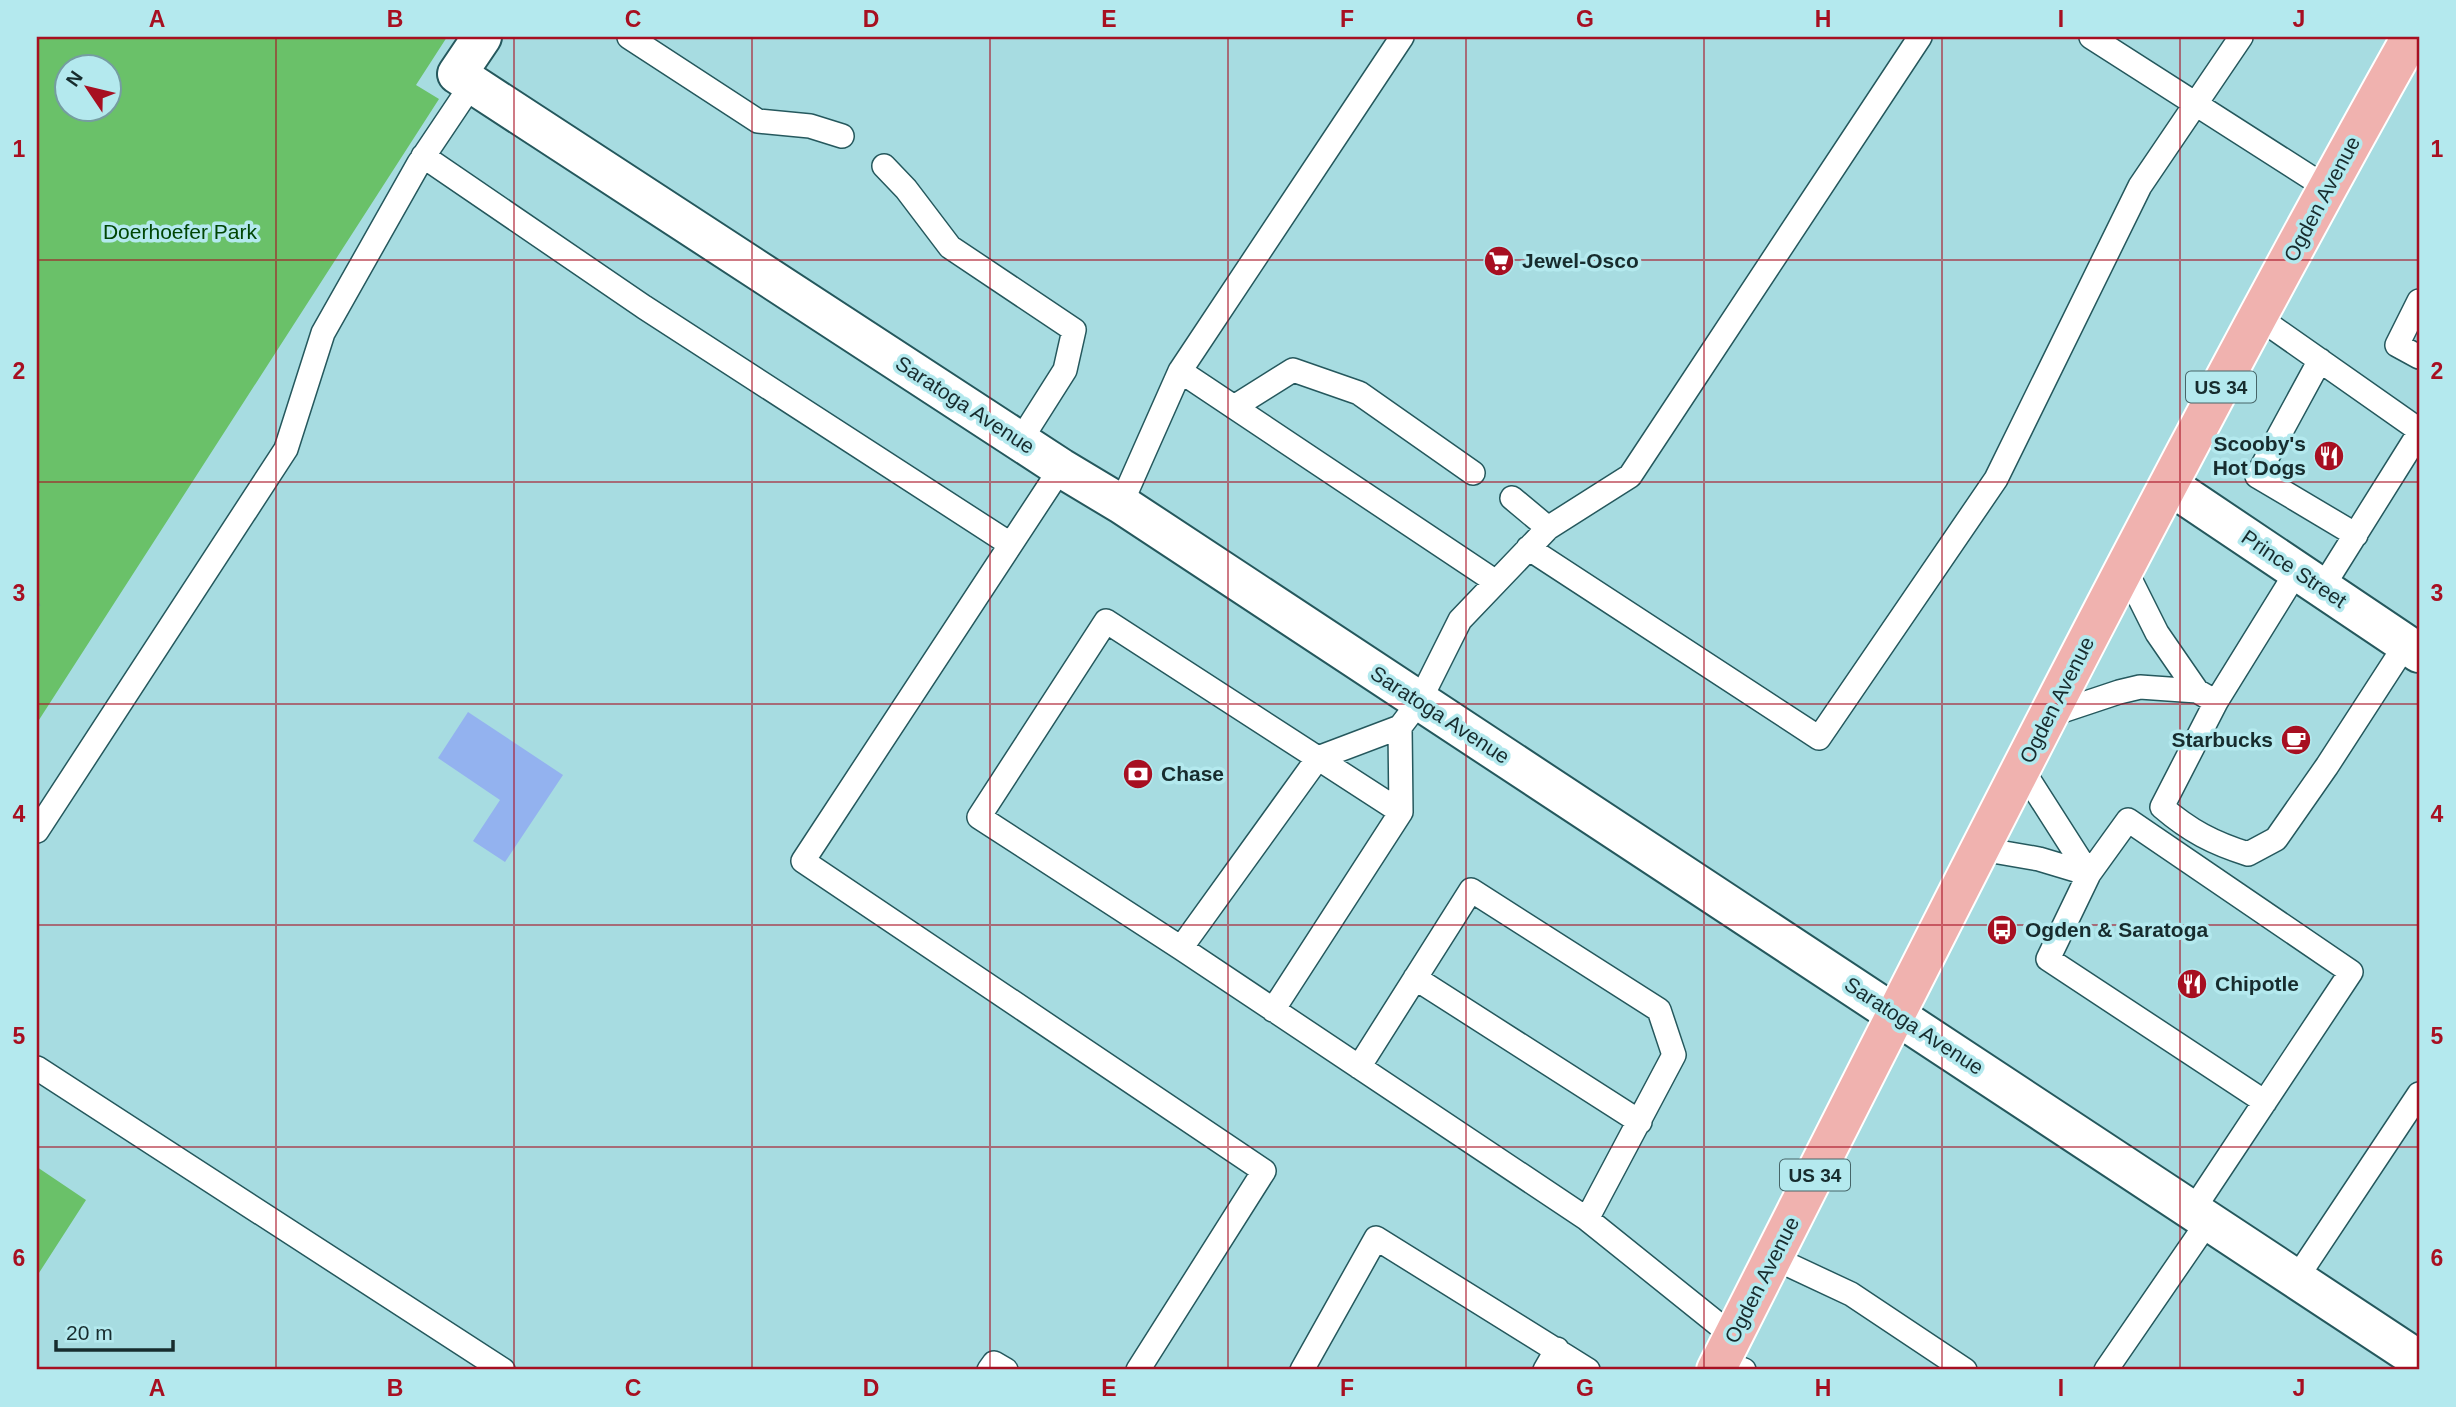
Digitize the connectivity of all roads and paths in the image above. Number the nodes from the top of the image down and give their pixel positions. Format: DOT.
graph roads {
  1 [pos="482,37"];
  2 [pos="629,37"];
  3 [pos="1402,37"];
  4 [pos="1920,37"];
  5 [pos="2091,37"];
  6 [pos="2241,37"];
  7 [pos="2411,37"];
  8 [pos="465,79"];
  9 [pos="2197,104"];
  10 [pos="842,136"];
  11 [pos="423,156"];
  12 [pos="884,166"];
  13 [pos="2327,188"];
  14 [pos="2419,301"];
  15 [pos="2258,317"];
  16 [pos="2419,357"];
  17 [pos="2320,360"];
  18 [pos="1180,371"];
  19 [pos="1234,407"];
  20 [pos="2419,431"];
  21 [pos="1020,441"];
  22 [pos="1060,468"];
  23 [pos="1473,473"];
  24 [pos="2169,485"];
  25 [pos="1512,498"];
  26 [pos="1121,505"];
  27 [pos="1548,528"];
  28 [pos="2360,528"];
  29 [pos="1010,544"];
  30 [pos="1528,548"];
  31 [pos="2125,569"];
  32 [pos="2310,579"];
  33 [pos="1496,582"];
  34 [pos="2412,649"];
  35 [pos="2206,696"];
  36 [pos="1410,714"];
  37 [pos="2050,715"];
  38 [pos="1318,758"];
  39 [pos="2022,769"];
  40 [pos="1401,811"];
  41 [pos="37,831"];
  42 [pos="1981,849"];
  43 [pos="2088,874"];
  44 [pos="1181,948"];
  45 [pos="1415,978"];
  46 [pos="1273,1010"];
  47 [pos="1897,1014"];
  48 [pos="1359,1067"];
  49 [pos="37,1068"];
  50 [pos="2419,1094"];
  51 [pos="2265,1102"];
  52 [pos="1640,1122"];
  53 [pos="2201,1215"];
  54 [pos="1587,1219"];
  55 [pos="1774,1258"];
  56 [pos="2296,1279"];
  57 [pos="1557,1349"];
  58 [pos="1729,1360"];
  59 [pos="2419,1360"];
  60 [pos="503,1370"];
  61 [pos="989,1370"];
  62 [pos="1006,1370"];
  63 [pos="1138,1370"];
  64 [pos="1302,1370"];
  65 [pos="1545,1370"];
  66 [pos="1588,1370"];
  67 [pos="1965,1370"];
  68 [pos="2106,1370"];
  1 -- 8 [label="street"];
  2 -- 10 [label="lane"];
  3 -- 18 [label="lane"];
  4 -- 27 [label="lane"];
  5 -- 9 [label="lane"];
  6 -- 9 [label="lane"];
  7 -- 13 [label="main road, Ogden Avenue / US 34"];
  8 -- 11 [label="lane"];
  8 -- 21 [label="street, Saratoga Avenue"];
  9 -- 13 [label="lane"];
  9 -- 30 [label="lane"];
  11 -- 29 [label="lane"];
  11 -- 41 [label="lane"];
  12 -- 21 [label="lane"];
  13 -- 15 [label="main road, Ogden Avenue / US 34"];
  14 -- 16 [label="lane"];
  15 -- 17 [label="lane"];
  15 -- 24 [label="main road, Ogden Avenue / US 34"];
  17 -- 20 [label="lane"];
  17 -- 28 [label="lane"];
  18 -- 19 [label="lane"];
  18 -- 26 [label="lane"];
  19 -- 23 [label="lane"];
  19 -- 33 [label="lane"];
  20 -- 28 [label="lane"];
  21 -- 22 [label="street, Saratoga Avenue"];
  22 -- 26 [label="street, Saratoga Avenue"];
  22 -- 29 [label="lane"];
  24 -- 31 [label="main road, Ogden Avenue / US 34"];
  24 -- 32 [label="street, Prince Street"];
  25 -- 27 [label="lane"];
  26 -- 36 [label="street, Saratoga Avenue"];
  27 -- 30 [label="lane"];
  28 -- 32 [label="lane"];
  29 -- 63 [label="lane"];
  30 -- 33 [label="lane"];
  31 -- 35 [label="lane"];
  31 -- 37 [label="main road, Ogden Avenue / US 34"];
  32 -- 34 [label="street, Prince Street"];
  32 -- 35 [label="lane"];
  33 -- 36 [label="lane"];
  34 -- 35 [label="lane"];
  35 -- 37 [label="lane"];
  36 -- 38 [label="lane"];
  36 -- 40 [label="lane"];
  36 -- 47 [label="street, Saratoga Avenue"];
  37 -- 39 [label="main road, Ogden Avenue / US 34"];
  38 -- 40 [label="lane"];
  38 -- 44 [label="lane"];
  38 -- 44 [label="lane"];
  39 -- 42 [label="main road, Ogden Avenue / US 34"];
  39 -- 43 [label="lane"];
  40 -- 46 [label="lane"];
  42 -- 43 [label="lane"];
  42 -- 47 [label="main road, Ogden Avenue / US 34"];
  43 -- 51 [label="lane"];
  43 -- 51 [label="lane"];
  44 -- 46 [label="lane"];
  45 -- 48 [label="lane"];
  45 -- 52 [label="lane"];
  45 -- 52 [label="lane"];
  46 -- 48 [label="lane"];
  47 -- 53 [label="street, Saratoga Avenue"];
  47 -- 55 [label="main road, Ogden Avenue / US 34"];
  48 -- 54 [label="lane"];
  49 -- 60 [label="lane"];
  50 -- 56 [label="lane"];
  51 -- 53 [label="lane"];
  52 -- 54 [label="lane"];
  53 -- 56 [label="street, Saratoga Avenue"];
  53 -- 68 [label="lane"];
  54 -- 58 [label="lane"];
  55 -- 58 [label="main road, Ogden Avenue / US 34"];
  55 -- 67 [label="lane"];
  56 -- 59 [label="street, Saratoga Avenue"];
  57 -- 64 [label="lane"];
  57 -- 65 [label="lane"];
  57 -- 66 [label="lane"];
  61 -- 62 [label="lane"];
}
